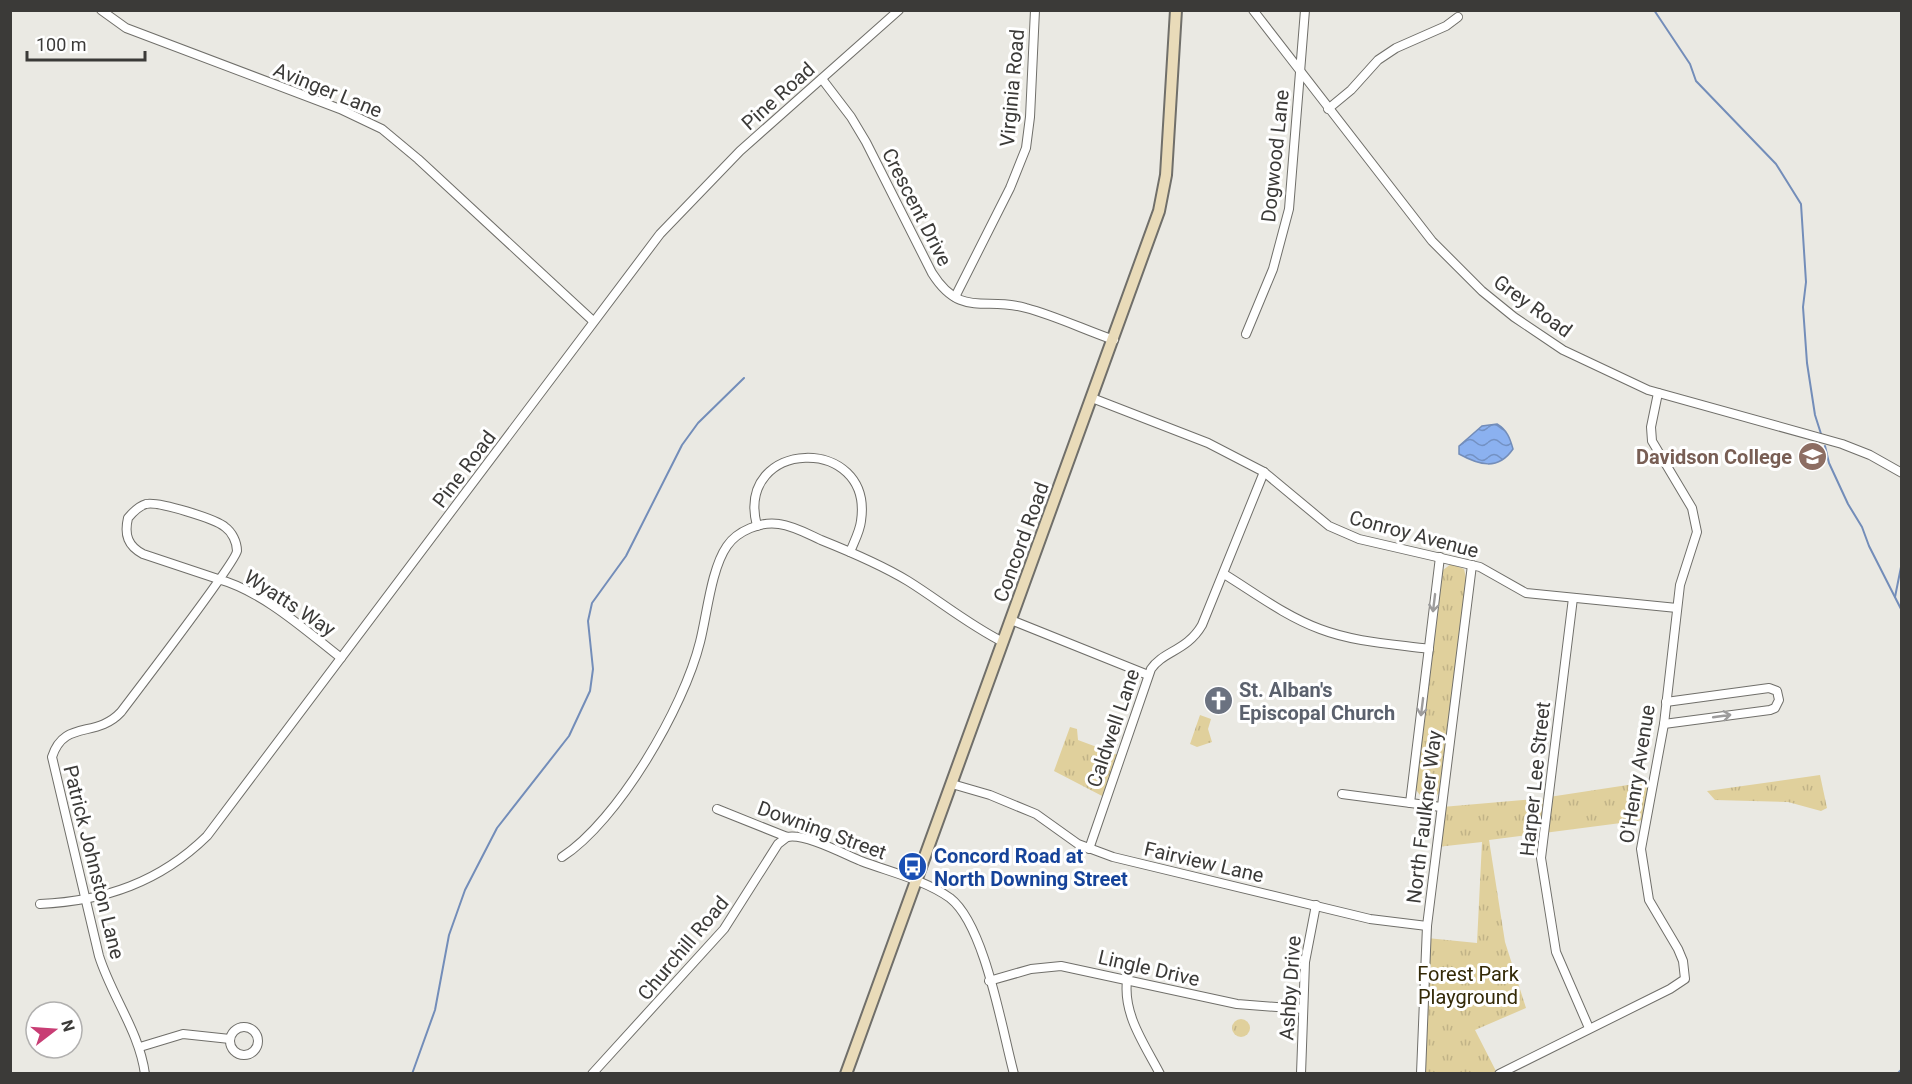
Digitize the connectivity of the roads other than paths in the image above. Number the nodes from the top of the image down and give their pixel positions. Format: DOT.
graph roads {
  1 [pos="101,10"];
  2 [pos="898,10"];
  3 [pos="1035,10"];
  4 [pos="1176,10"];
  5 [pos="1253,10"];
  6 [pos="1305,10"];
  7 [pos="1458,17"];
  8 [pos="1301,73"];
  9 [pos="822,79"];
  10 [pos="1328,109"];
  11 [pos="955,297"];
  12 [pos="592,320"];
  13 [pos="1246,334"];
  14 [pos="1114,340"];
  15 [pos="1658,393"];
  16 [pos="1092,398"];
  17 [pos="1264,472"];
  18 [pos="1902,473"];
  19 [pos="757,526"];
  20 [pos="850,552"];
  21 [pos="1440,556"];
  22 [pos="1472,565"];
  23 [pos="1224,574"];
  24 [pos="218,579"];
  25 [pos="1573,598"];
  26 [pos="1677,608"];
  27 [pos="1011,620"];
  28 [pos="1003,642"];
  29 [pos="1429,649"];
  30 [pos="341,658"];
  31 [pos="1148,675"];
  32 [pos="1666,702"];
  33 [pos="1664,724"];
  34 [pos="952,784"];
  35 [pos="1342,794"];
  36 [pos="1410,803"];
  37 [pos="1441,807"];
  38 [pos="717,809"];
  39 [pos="787,837"];
  40 [pos="1089,849"];
  41 [pos="562,857"];
  42 [pos="916,881"];
  43 [pos="86,900"];
  44 [pos="40,904"];
  45 [pos="1316,905"];
  46 [pos="1427,926"];
  47 [pos="989,981"];
  48 [pos="1127,981"];
  49 [pos="1304,1010"];
  50 [pos="1589,1028"];
  51 [pos="230,1039"];
  52 [pos="140,1047"];
  53 [pos="145,1074"];
  54 [pos="592,1074"];
  55 [pos="846,1074"];
  56 [pos="1014,1074"];
  57 [pos="1160,1074"];
  58 [pos="1301,1074"];
  59 [pos="1421,1074"];
  60 [pos="1499,1074"];
  1 -- 12 [label="street, Avinger Lane"];
  2 -- 9 [label="street, Pine Road"];
  3 -- 11 [label="street, Virginia Road"];
  4 -- 14 [label="main road, Concord Road"];
  5 -- 8 [label="street, Grey Road"];
  6 -- 8 [label="street, Dogwood Lane"];
  7 -- 10 [label="street"];
  8 -- 10 [label="street, Grey Road"];
  8 -- 13 [label="street, Dogwood Lane"];
  9 -- 11 [label="street, Crescent Drive"];
  9 -- 12 [label="street, Pine Road"];
  10 -- 15 [label="street, Grey Road"];
  11 -- 14 [label="street, Crescent Drive"];
  12 -- 30 [label="street, Pine Road"];
  14 -- 16 [label="main road, Concord Road"];
  15 -- 18 [label="street, Grey Road"];
  15 -- 26 [label="street, O'Henry Avenue"];
  16 -- 17 [label="street, Conroy Avenue"];
  16 -- 27 [label="main road, Concord Road"];
  17 -- 21 [label="street, Conroy Avenue"];
  17 -- 23 [label="street, Caldwell Lane"];
  19 -- 20 [label="street"];
  19 -- 20 [label="street"];
  19 -- 41 [label="street"];
  20 -- 28 [label="street"];
  21 -- 22 [label="street, Conroy Avenue"];
  21 -- 29 [label="street, one-way"];
  22 -- 25 [label="street, Conroy Avenue"];
  22 -- 37 [label="street, North Faulkner Way"];
  23 -- 29 [label="street"];
  23 -- 31 [label="street, Caldwell Lane"];
  24 -- 24 [label="street, Wyatts Way"];
  24 -- 30 [label="street, Wyatts Way"];
  24 -- 43 [label="street, Patrick Johnston Lane"];
  25 -- 26 [label="street, Conroy Avenue"];
  25 -- 50 [label="street, Harper Lee Street"];
  26 -- 32 [label="street, O'Henry Avenue"];
  27 -- 28 [label="main road, Concord Road"];
  27 -- 31 [label="street"];
  28 -- 34 [label="main road, Concord Road"];
  29 -- 36 [label="street, one-way"];
  30 -- 43 [label="street, Pine Road"];
  31 -- 40 [label="street, Caldwell Lane"];
  32 -- 33 [label="street, O'Henry Avenue"];
  33 -- 32 [label="street, one-way"];
  33 -- 50 [label="street, O'Henry Avenue"];
  34 -- 40 [label="street, Fairview Lane"];
  34 -- 42 [label="main road, Concord Road"];
  35 -- 36 [label="street"];
  36 -- 37 [label="street"];
  37 -- 46 [label="street, North Faulkner Way"];
  38 -- 39 [label="street, Downing Street"];
  39 -- 42 [label="street, Downing Street"];
  39 -- 54 [label="street, Churchill Road"];
  40 -- 45 [label="street, Fairview Lane"];
  42 -- 47 [label="street, Downing Street"];
  42 -- 55 [label="main road, Concord Road"];
  43 -- 44 [label="street, Pine Road"];
  43 -- 52 [label="street, Patrick Johnston Lane"];
  45 -- 46 [label="street, Fairview Lane"];
  45 -- 49 [label="street, Ashby Drive"];
  46 -- 59 [label="street, North Faulkner Way"];
  47 -- 48 [label="street, Lingle Drive"];
  47 -- 56 [label="street, Downing Street"];
  48 -- 49 [label="street, Lingle Drive"];
  48 -- 57 [label="street"];
  49 -- 58 [label="street, Ashby Drive"];
  50 -- 60 [label="street, O'Henry Avenue"];
  51 -- 52 [label="street"];
  52 -- 53 [label="street, Patrick Johnston Lane"];
}
